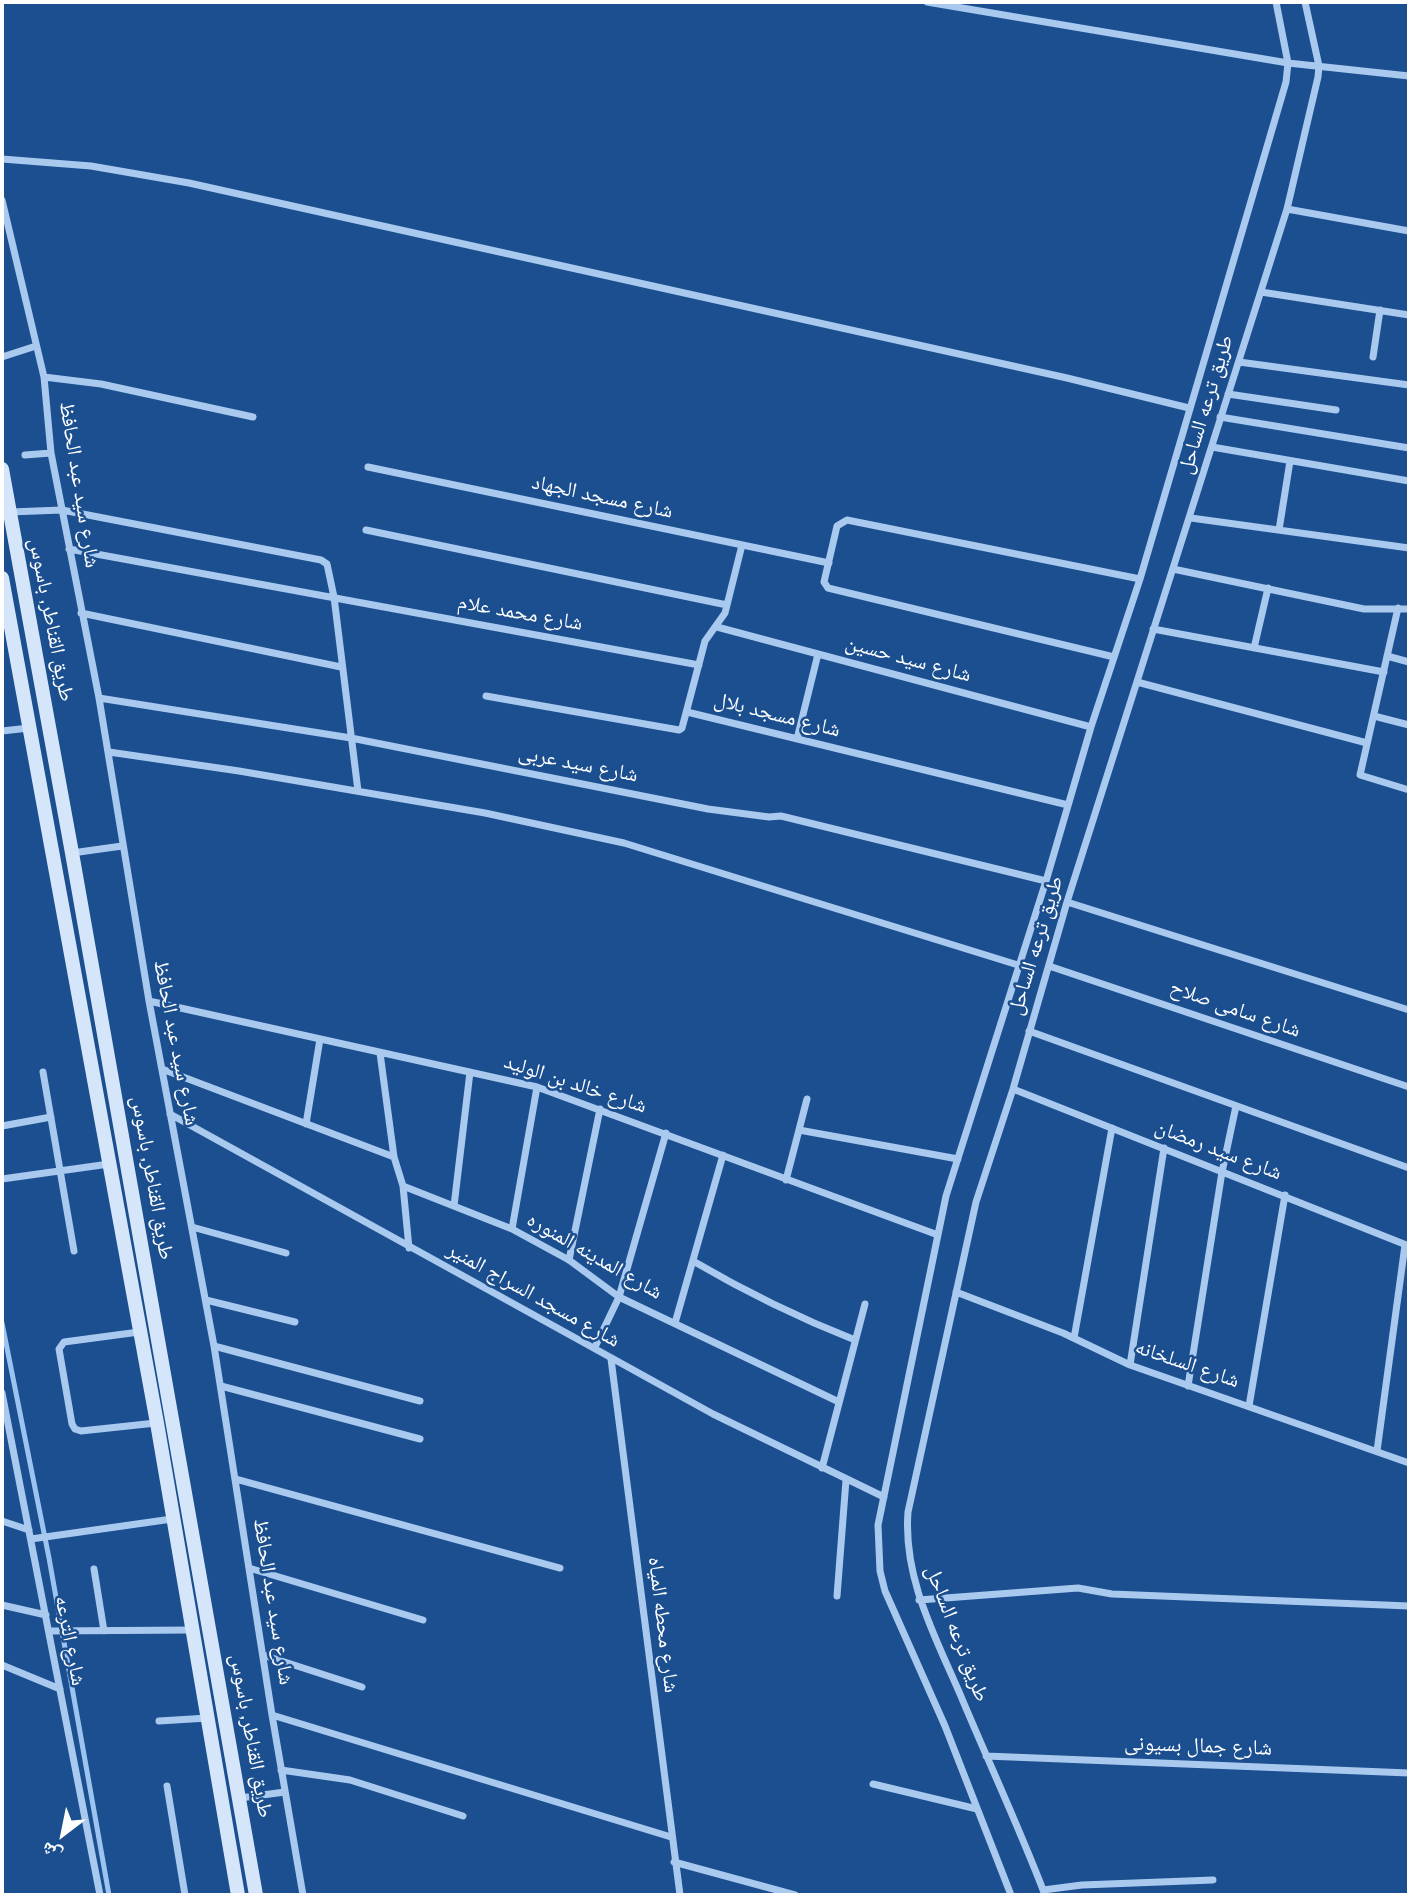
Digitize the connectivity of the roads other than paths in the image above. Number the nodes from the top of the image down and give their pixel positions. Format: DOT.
graph roads {
  1 [pos="928,2"];
  2 [pos="1276,2"];
  3 [pos="1305,2"];
  4 [pos="1288,63"];
  5 [pos="1319,66"];
  6 [pos="1409,76"];
  7 [pos="2,159"];
  8 [pos="2,200"];
  9 [pos="1287,209"];
  10 [pos="1409,231"];
  11 [pos="1261,292"];
  12 [pos="1380,310"];
  13 [pos="1409,315"];
  14 [pos="36,346"];
  15 [pos="1373,357"];
  16 [pos="2,358"];
  17 [pos="1239,362"];
  18 [pos="44,377"];
  19 [pos="1409,385"];
  20 [pos="1228,394"];
  21 [pos="1189,408"];
  22 [pos="1336,410"];
  23 [pos="253,417"];
  24 [pos="1220,417"];
  25 [pos="1212,447"];
  26 [pos="1409,448"];
  27 [pos="51,453"];
  28 [pos="25,455"];
  29 [pos="1290,461"];
  30 [pos="368,467"];
  31 [pos="2,469"];
  32 [pos="1409,481"];
  33 [pos="62,510"];
  34 [pos="9,513"];
  35 [pos="1191,518"];
  36 [pos="366,530"];
  37 [pos="1279,530"];
  38 [pos="742,545"];
  39 [pos="69,548"];
  40 [pos="1409,548"];
  41 [pos="829,563"];
  42 [pos="1173,569"];
  43 [pos="2,578"];
  44 [pos="1140,579"];
  45 [pos="1268,588"];
  46 [pos="334,597"];
  47 [pos="727,605"];
  48 [pos="1398,608"];
  49 [pos="1409,609"];
  50 [pos="81,614"];
  51 [pos="717,626"];
  52 [pos="1153,629"];
  53 [pos="1254,648"];
  54 [pos="818,654"];
  55 [pos="1387,656"];
  56 [pos="1114,657"];
  57 [pos="1409,662"];
  58 [pos="699,665"];
  59 [pos="341,667"];
  60 [pos="1384,672"];
  61 [pos="1137,682"];
  62 [pos="486,695"];
  63 [pos="99,698"];
  64 [pos="687,712"];
  65 [pos="1374,716"];
  66 [pos="1409,725"];
  67 [pos="1091,727"];
  68 [pos="29,728"];
  69 [pos="2,731"];
  70 [pos="351,738"];
  71 [pos="797,738"];
  72 [pos="1367,743"];
  73 [pos="109,752"];
  74 [pos="1409,790"];
  75 [pos="358,792"];
  76 [pos="1068,805"];
  77 [pos="122,846"];
  78 [pos="72,853"];
  79 [pos="1046,881"];
  80 [pos="1068,902"];
  81 [pos="1018,965"];
  82 [pos="1049,966"];
  83 [pos="149,1001"];
  84 [pos="1409,1010"];
  85 [pos="1029,1031"];
  86 [pos="320,1039"];
  87 [pos="380,1052"];
  88 [pos="162,1069"];
  89 [pos="43,1072"];
  90 [pos="470,1072"];
  91 [pos="537,1087"];
  92 [pos="1409,1087"];
  93 [pos="1013,1089"];
  94 [pos="807,1099"];
  95 [pos="1236,1106"];
  96 [pos="600,1109"];
  97 [pos="170,1114"];
  98 [pos="51,1117"];
  99 [pos="306,1124"];
  100 [pos="2,1126"];
  101 [pos="1112,1128"];
  102 [pos="799,1130"];
  103 [pos="666,1133"];
  104 [pos="1164,1148"];
  105 [pos="723,1155"];
  106 [pos="394,1157"];
  107 [pos="958,1158"];
  108 [pos="108,1164"];
  109 [pos="1409,1168"];
  110 [pos="61,1171"];
  111 [pos="1222,1172"];
  112 [pos="2,1179"];
  113 [pos="786,1180"];
  114 [pos="403,1186"];
  115 [pos="1285,1195"];
  116 [pos="454,1206"];
  117 [pos="192,1227"];
  118 [pos="512,1229"];
  119 [pos="938,1235"];
  120 [pos="1407,1246"];
  121 [pos="409,1248"];
  122 [pos="74,1251"];
  123 [pos="286,1253"];
  124 [pos="569,1260"];
  125 [pos="693,1261"];
  126 [pos="956,1292"];
  127 [pos="619,1297"];
  128 [pos="206,1300"];
  129 [pos="865,1304"];
  130 [pos="295,1322"];
  131 [pos="675,1323"];
  132 [pos="139,1332"];
  133 [pos="1074,1338"];
  134 [pos="855,1340"];
  135 [pos="214,1346"];
  136 [pos="595,1347"];
  137 [pos="611,1359"];
  138 [pos="1130,1365"];
  139 [pos="221,1386"];
  140 [pos="1188,1386"];
  141 [pos="2,1393"];
  142 [pos="420,1401"];
  143 [pos="839,1402"];
  144 [pos="1250,1406"];
  145 [pos="157,1423"];
  146 [pos="420,1439"];
  147 [pos="1377,1451"];
  148 [pos="1409,1463"];
  149 [pos="822,1468"];
  150 [pos="236,1479"];
  151 [pos="846,1480"];
  152 [pos="884,1497"];
  153 [pos="172,1519"];
  154 [pos="2,1521"];
  155 [pos="30,1535"];
  156 [pos="249,1568"];
  157 [pos="560,1568"];
  158 [pos="94,1569"];
  159 [pos="837,1596"];
  160 [pos="919,1600"];
  161 [pos="2,1605"];
  162 [pos="1409,1605"];
  163 [pos="46,1615"];
  164 [pos="423,1620"];
  165 [pos="193,1630"];
  166 [pos="49,1631"];
  167 [pos="104,1631"];
  168 [pos="262,1655"];
  169 [pos="2,1665"];
  170 [pos="362,1687"];
  171 [pos="60,1689"];
  172 [pos="272,1715"];
  173 [pos="208,1718"];
  174 [pos="159,1721"];
  175 [pos="986,1756"];
  176 [pos="281,1770"];
  177 [pos="1409,1773"];
  178 [pos="873,1784"];
  179 [pos="167,1786"];
  180 [pos="285,1792"];
  181 [pos="240,1798"];
  182 [pos="977,1809"];
  183 [pos="463,1816"];
  184 [pos="671,1837"];
  185 [pos="674,1862"];
  186 [pos="1213,1880"];
  187 [pos="1044,1893"];
  188 [pos="100,1895"];
  189 [pos="185,1895"];
  190 [pos="238,1895"];
  191 [pos="256,1895"];
  192 [pos="303,1895"];
  193 [pos="680,1895"];
  194 [pos="795,1895"];
  195 [pos="1011,1895"];
  1 -- 4 [label="street"];
  2 -- 4 [label="street, طريق ترعه الساحل"];
  3 -- 5 [label="street, طريق ترعه الساحل"];
  4 -- 5 [label="street"];
  4 -- 21 [label="street, طريق ترعه الساحل"];
  5 -- 6 [label="street"];
  5 -- 9 [label="street, طريق ترعه الساحل"];
  7 -- 21 [label="street"];
  8 -- 14 [label="street, شارع سيد عبد الحافظ"];
  9 -- 10 [label="street"];
  9 -- 11 [label="street, طريق ترعه الساحل"];
  11 -- 12 [label="street"];
  11 -- 17 [label="street, طريق ترعه الساحل"];
  12 -- 13 [label="street"];
  12 -- 15 [label="street"];
  14 -- 16 [label="street"];
  14 -- 18 [label="street, شارع سيد عبد الحافظ"];
  17 -- 19 [label="street"];
  17 -- 20 [label="street, طريق ترعه الساحل"];
  18 -- 23 [label="street"];
  18 -- 27 [label="street, شارع سيد عبد الحافظ"];
  20 -- 22 [label="street"];
  20 -- 24 [label="street, طريق ترعه الساحل"];
  21 -- 44 [label="street, طريق ترعه الساحل"];
  24 -- 25 [label="street, طريق ترعه الساحل"];
  24 -- 26 [label="street"];
  25 -- 29 [label="street"];
  25 -- 35 [label="street, طريق ترعه الساحل"];
  27 -- 28 [label="street"];
  27 -- 33 [label="street, شارع سيد عبد الحافظ"];
  29 -- 32 [label="street"];
  29 -- 37 [label="street"];
  30 -- 38 [label="street, شارع مسجد الجهاد"];
  31 -- 34 [label="main road, طريق القناطر, باسوس"];
  33 -- 34 [label="street"];
  33 -- 39 [label="street, شارع سيد عبد الحافظ"];
  33 -- 46 [label="street"];
  34 -- 78 [label="main road, طريق القناطر, باسوس"];
  35 -- 37 [label="street"];
  35 -- 42 [label="street, طريق ترعه الساحل"];
  36 -- 47 [label="street"];
  37 -- 40 [label="street"];
  38 -- 41 [label="street, شارع مسجد الجهاد"];
  38 -- 47 [label="street"];
  39 -- 46 [label="street, شارع محمد علام"];
  39 -- 50 [label="street, شارع سيد عبد الحافظ"];
  41 -- 44 [label="street"];
  41 -- 56 [label="street"];
  42 -- 45 [label="street"];
  42 -- 52 [label="street, طريق ترعه الساحل"];
  43 -- 68 [label="main road, طريق القناطر, باسوس"];
  44 -- 56 [label="street, طريق ترعه الساحل"];
  45 -- 48 [label="street"];
  45 -- 53 [label="street"];
  46 -- 58 [label="street, شارع محمد علام"];
  46 -- 59 [label="street"];
  47 -- 51 [label="street"];
  48 -- 49 [label="street"];
  48 -- 55 [label="street"];
  50 -- 59 [label="street"];
  50 -- 63 [label="street, شارع سيد عبد الحافظ"];
  51 -- 54 [label="street, شارع سيد حسين"];
  51 -- 58 [label="street"];
  52 -- 53 [label="street"];
  52 -- 61 [label="street, طريق ترعه الساحل"];
  53 -- 60 [label="street"];
  54 -- 67 [label="street, شارع سيد حسين"];
  54 -- 71 [label="street"];
  55 -- 57 [label="street"];
  55 -- 60 [label="street"];
  56 -- 67 [label="street, طريق ترعه الساحل"];
  58 -- 64 [label="street"];
  59 -- 70 [label="street"];
  60 -- 65 [label="street"];
  61 -- 72 [label="street"];
  61 -- 80 [label="street, طريق ترعه الساحل"];
  62 -- 64 [label="street, شارع مسجد بلال"];
  63 -- 70 [label="street, شارع سيد عربى"];
  63 -- 73 [label="street, شارع سيد عبد الحافظ"];
  64 -- 71 [label="street, شارع مسجد بلال"];
  65 -- 66 [label="street"];
  65 -- 72 [label="street"];
  67 -- 76 [label="street, طريق ترعه الساحل"];
  68 -- 69 [label="street"];
  68 -- 108 [label="main road, طريق القناطر, باسوس"];
  70 -- 75 [label="street"];
  70 -- 79 [label="street, شارع سيد عربى"];
  71 -- 76 [label="street, شارع مسجد بلال"];
  72 -- 74 [label="street"];
  73 -- 75 [label="street"];
  73 -- 77 [label="street, شارع سيد عبد الحافظ"];
  75 -- 81 [label="street"];
  76 -- 79 [label="street, طريق ترعه الساحل"];
  77 -- 78 [label="street"];
  77 -- 83 [label="street, شارع سيد عبد الحافظ"];
  78 -- 181 [label="main road, طريق القناطر, باسوس"];
  79 -- 81 [label="street, طريق ترعه الساحل"];
  80 -- 82 [label="street, طريق ترعه الساحل"];
  80 -- 84 [label="street"];
  81 -- 107 [label="street, طريق ترعه الساحل"];
  82 -- 85 [label="street, طريق ترعه الساحل"];
  82 -- 92 [label="street, شارع سامى صلاح"];
  83 -- 86 [label="street, شارع خالد بن الوليد"];
  83 -- 88 [label="street, شارع سيد عبد الحافظ"];
  85 -- 93 [label="street, طريق ترعه الساحل"];
  85 -- 95 [label="street"];
  86 -- 87 [label="street, شارع خالد بن الوليد"];
  86 -- 99 [label="street"];
  87 -- 90 [label="street, شارع خالد بن الوليد"];
  87 -- 106 [label="street"];
  88 -- 97 [label="street, شارع سيد عبد الحافظ"];
  88 -- 99 [label="street"];
  89 -- 98 [label="street"];
  90 -- 91 [label="street, شارع خالد بن الوليد"];
  90 -- 116 [label="street"];
  91 -- 96 [label="street, شارع خالد بن الوليد"];
  91 -- 118 [label="street"];
  93 -- 101 [label="street, شارع سيد رمضان"];
  93 -- 126 [label="street, طريق ترعه الساحل"];
  94 -- 102 [label="street"];
  95 -- 109 [label="street"];
  95 -- 111 [label="street"];
  96 -- 103 [label="street, شارع خالد بن الوليد"];
  96 -- 124 [label="street"];
  97 -- 117 [label="street, شارع سيد عبد الحافظ"];
  97 -- 121 [label="street, شارع مسجد السراج المنير"];
  98 -- 100 [label="street"];
  98 -- 110 [label="street"];
  99 -- 106 [label="street"];
  101 -- 104 [label="street, شارع سيد رمضان"];
  101 -- 133 [label="street"];
  102 -- 107 [label="street"];
  102 -- 113 [label="street"];
  103 -- 105 [label="street, شارع خالد بن الوليد"];
  103 -- 127 [label="street"];
  104 -- 111 [label="street, شارع سيد رمضان"];
  104 -- 138 [label="street"];
  105 -- 113 [label="street, شارع خالد بن الوليد"];
  105 -- 125 [label="street"];
  106 -- 114 [label="street"];
  107 -- 119 [label="street, طريق ترعه الساحل"];
  108 -- 110 [label="street"];
  108 -- 132 [label="main road, طريق القناطر, باسوس"];
  110 -- 112 [label="street"];
  110 -- 122 [label="street"];
  111 -- 115 [label="street, شارع سيد رمضان"];
  111 -- 140 [label="street"];
  113 -- 119 [label="street, شارع خالد بن الوليد"];
  114 -- 116 [label="street, شارع المدينه المنوره"];
  114 -- 121 [label="street"];
  115 -- 120 [label="street, شارع سيد رمضان"];
  115 -- 144 [label="street"];
  116 -- 118 [label="street, شارع المدينه المنوره"];
  117 -- 123 [label="street"];
  117 -- 128 [label="street, شارع سيد عبد الحافظ"];
  118 -- 124 [label="street, شارع المدينه المنوره"];
  119 -- 152 [label="street, طريق ترعه الساحل"];
  120 -- 147 [label="street"];
  121 -- 136 [label="street, شارع مسجد السراج المنير"];
  124 -- 127 [label="street, شارع المدينه المنوره"];
  125 -- 131 [label="street"];
  125 -- 134 [label="street"];
  126 -- 133 [label="street, شارع السلخانه"];
  126 -- 160 [label="street, طريق ترعه الساحل"];
  127 -- 131 [label="street, شارع المدينه المنوره"];
  127 -- 136 [label="street"];
  128 -- 130 [label="street"];
  128 -- 135 [label="street, شارع سيد عبد الحافظ"];
  129 -- 134 [label="street"];
  131 -- 143 [label="street, شارع المدينه المنوره"];
  132 -- 145 [label="main road, طريق القناطر, باسوس"];
  132 -- 145 [label="street"];
  133 -- 138 [label="street, شارع السلخانه"];
  134 -- 143 [label="street"];
  135 -- 139 [label="street, شارع سيد عبد الحافظ"];
  135 -- 142 [label="street"];
  136 -- 137 [label="street, شارع مسجد السراج المنير"];
  137 -- 149 [label="street, شارع مسجد السراج المنير"];
  137 -- 184 [label="street, شارع محطه المياه"];
  138 -- 140 [label="street, شارع السلخانه"];
  139 -- 146 [label="street"];
  139 -- 150 [label="street, شارع سيد عبد الحافظ"];
  140 -- 144 [label="street, شارع السلخانه"];
  141 -- 155 [label="street, شارع الترعه"];
  143 -- 149 [label="street"];
  144 -- 147 [label="street, شارع السلخانه"];
  145 -- 153 [label="main road, طريق القناطر, باسوس"];
  147 -- 148 [label="street, شارع السلخانه"];
  149 -- 151 [label="street, شارع مسجد السراج المنير"];
  150 -- 156 [label="street, شارع سيد عبد الحافظ"];
  150 -- 157 [label="street"];
  151 -- 152 [label="street, شارع مسجد السراج المنير"];
  151 -- 159 [label="street"];
  152 -- 182 [label="street, طريق ترعه الساحل"];
  153 -- 155 [label="street"];
  153 -- 165 [label="main road, طريق القناطر, باسوس"];
  154 -- 155 [label="street"];
  155 -- 163 [label="street, شارع الترعه"];
  156 -- 164 [label="street"];
  156 -- 168 [label="street, شارع سيد عبد الحافظ"];
  158 -- 167 [label="street"];
  160 -- 162 [label="street"];
  160 -- 175 [label="street, طريق ترعه الساحل"];
  161 -- 163 [label="street"];
  163 -- 166 [label="street, شارع الترعه"];
  165 -- 167 [label="street"];
  165 -- 173 [label="main road, طريق القناطر, باسوس"];
  166 -- 167 [label="street"];
  166 -- 171 [label="street, شارع الترعه"];
  168 -- 170 [label="street"];
  168 -- 172 [label="street, شارع سيد عبد الحافظ"];
  169 -- 171 [label="street"];
  171 -- 188 [label="street, شارع الترعه"];
  172 -- 176 [label="street, شارع سيد عبد الحافظ"];
  172 -- 184 [label="street"];
  173 -- 174 [label="street"];
  173 -- 190 [label="main road, طريق القناطر, باسوس"];
  175 -- 177 [label="street, شارع جمال بسيونى"];
  175 -- 187 [label="street, طريق ترعه الساحل"];
  176 -- 180 [label="street, شارع سيد عبد الحافظ"];
  176 -- 183 [label="street"];
  178 -- 182 [label="street"];
  179 -- 189 [label="street"];
  180 -- 181 [label="street"];
  180 -- 192 [label="street, شارع سيد عبد الحافظ"];
  181 -- 191 [label="main road, طريق القناطر, باسوس"];
  182 -- 195 [label="street, طريق ترعه الساحل"];
  184 -- 185 [label="street, شارع محطه المياه"];
  185 -- 193 [label="street, شارع محطه المياه"];
  185 -- 194 [label="street"];
  186 -- 187 [label="street"];
}
